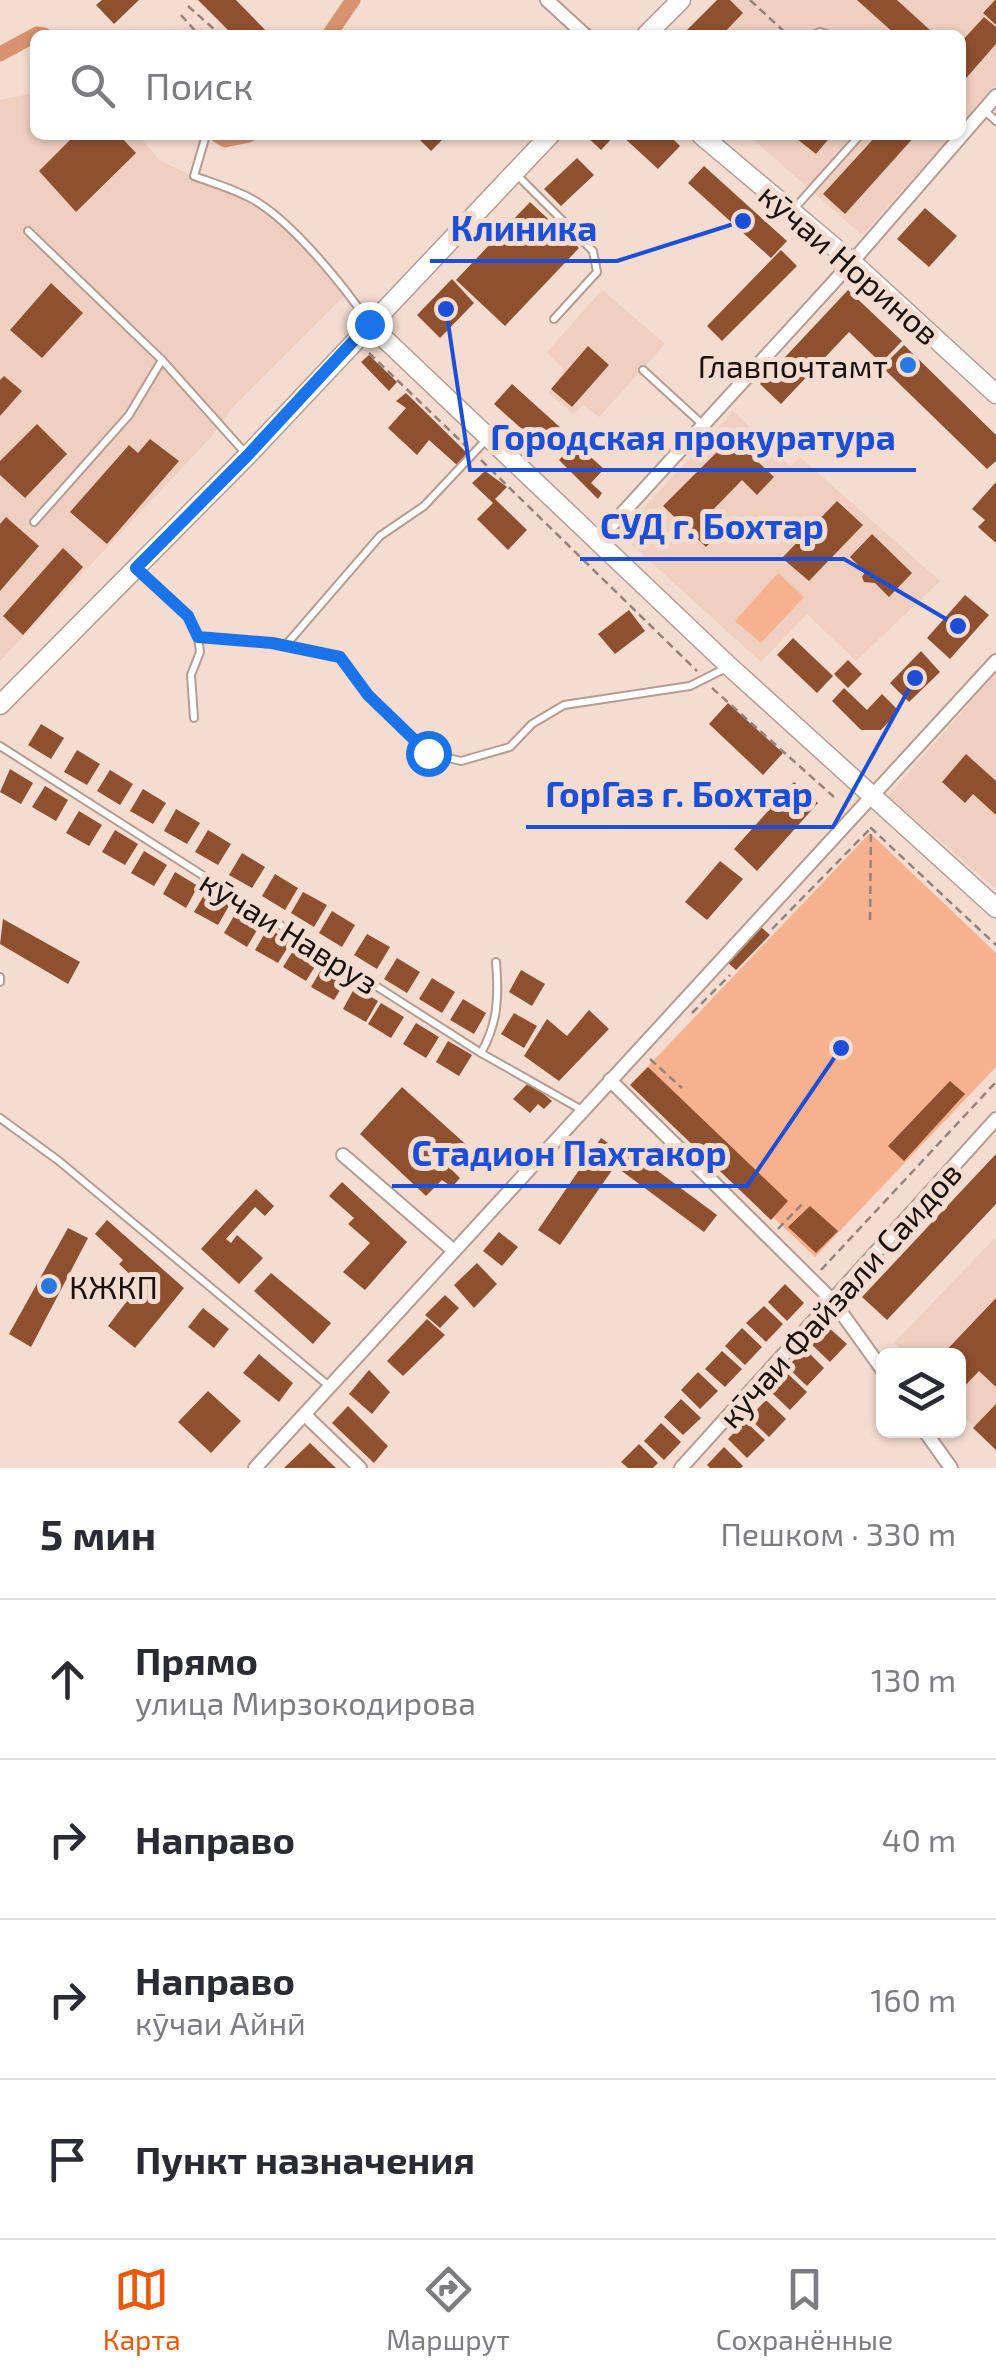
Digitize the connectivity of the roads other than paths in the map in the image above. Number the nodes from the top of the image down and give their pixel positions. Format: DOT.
graph roads {
  1 [pos="680,0"];
  2 [pos="549,2"];
  3 [pos="580,30"];
  4 [pos="651,30"];
  5 [pos="996,96"];
  6 [pos="984,110"];
  7 [pos="996,120"];
  8 [pos="966,131"];
  9 [pos="205,140"];
  10 [pos="545,140"];
  11 [pos="713,140"];
  12 [pos="856,140"];
  13 [pos="958,140"];
  14 [pos="514,172"];
  15 [pos="792,211"];
  16 [pos="28,231"];
  17 [pos="852,262"];
  18 [pos="554,319"];
  19 [pos="369,324"];
  20 [pos="162,360"];
  21 [pos="644,370"];
  22 [pos="996,394"];
  23 [pos="703,425"];
  24 [pos="487,438"];
  25 [pos="247,456"];
  26 [pos="34,522"];
  27 [pos="598,540"];
  28 [pos="136,568"];
  29 [pos="198,637"];
  30 [pos="285,646"];
  31 [pos="996,662"];
  32 [pos="729,666"];
  33 [pos="0,704"];
  34 [pos="194,718"];
  35 [pos="0,746"];
  36 [pos="871,796"];
  37 [pos="996,908"];
  38 [pos="496,962"];
  39 [pos="482,1053"];
  40 [pos="610,1080"];
  41 [pos="582,1110"];
  42 [pos="0,1118"];
  43 [pos="994,1126"];
  44 [pos="343,1155"];
  45 [pos="454,1251"];
  46 [pos="833,1300"];
  47 [pos="876,1361"];
  48 [pos="330,1387"];
  49 [pos="305,1415"];
  50 [pos="930,1438"];
  51 [pos="255,1468"];
  52 [pos="360,1468"];
  53 [pos="681,1468"];
  54 [pos="951,1468"];
  1 -- 4 [label="street"];
  2 -- 3 [label="street"];
  5 -- 6 [label="street"];
  6 -- 7 [label="lane"];
  6 -- 8 [label="street"];
  9 -- 19 [label="lane"];
  10 -- 14 [label="street"];
  11 -- 15 [label="street, кӯчаи Норинов"];
  12 -- 15 [label="lane"];
  13 -- 17 [label="street"];
  14 -- 18 [label="lane"];
  14 -- 19 [label="street"];
  15 -- 17 [label="street, кӯчаи Норинов"];
  16 -- 20 [label="lane"];
  17 -- 22 [label="street, кӯчаи Норинов"];
  17 -- 23 [label="street"];
  19 -- 24 [label="street"];
  19 -- 25 [label="street"];
  20 -- 25 [label="lane"];
  20 -- 26 [label="lane"];
  21 -- 23 [label="lane"];
  23 -- 27 [label="street"];
  24 -- 27 [label="street"];
  24 -- 30 [label="lane"];
  25 -- 28 [label="street"];
  27 -- 32 [label="street"];
  28 -- 29 [label="lane"];
  28 -- 33 [label="street"];
  29 -- 30 [label="lane"];
  29 -- 34 [label="lane"];
  30 -- 32 [label="lane"];
  31 -- 36 [label="street"];
  32 -- 36 [label="street"];
  35 -- 39 [label="lane, кӯчаи Навруз"];
  36 -- 37 [label="street"];
  36 -- 40 [label="street"];
  38 -- 39 [label="lane"];
  39 -- 41 [label="lane, кӯчаи Навруз"];
  40 -- 41 [label="street"];
  40 -- 46 [label="street"];
  41 -- 45 [label="street"];
  42 -- 48 [label="lane"];
  43 -- 46 [label="street, кӯчаи Файзали Саидов"];
  44 -- 45 [label="street"];
  45 -- 48 [label="street"];
  46 -- 47 [label="street"];
  46 -- 53 [label="street, кӯчаи Файзали Саидов"];
  48 -- 49 [label="street"];
  49 -- 51 [label="street"];
  49 -- 52 [label="street"];
  50 -- 54 [label="street"];
}
